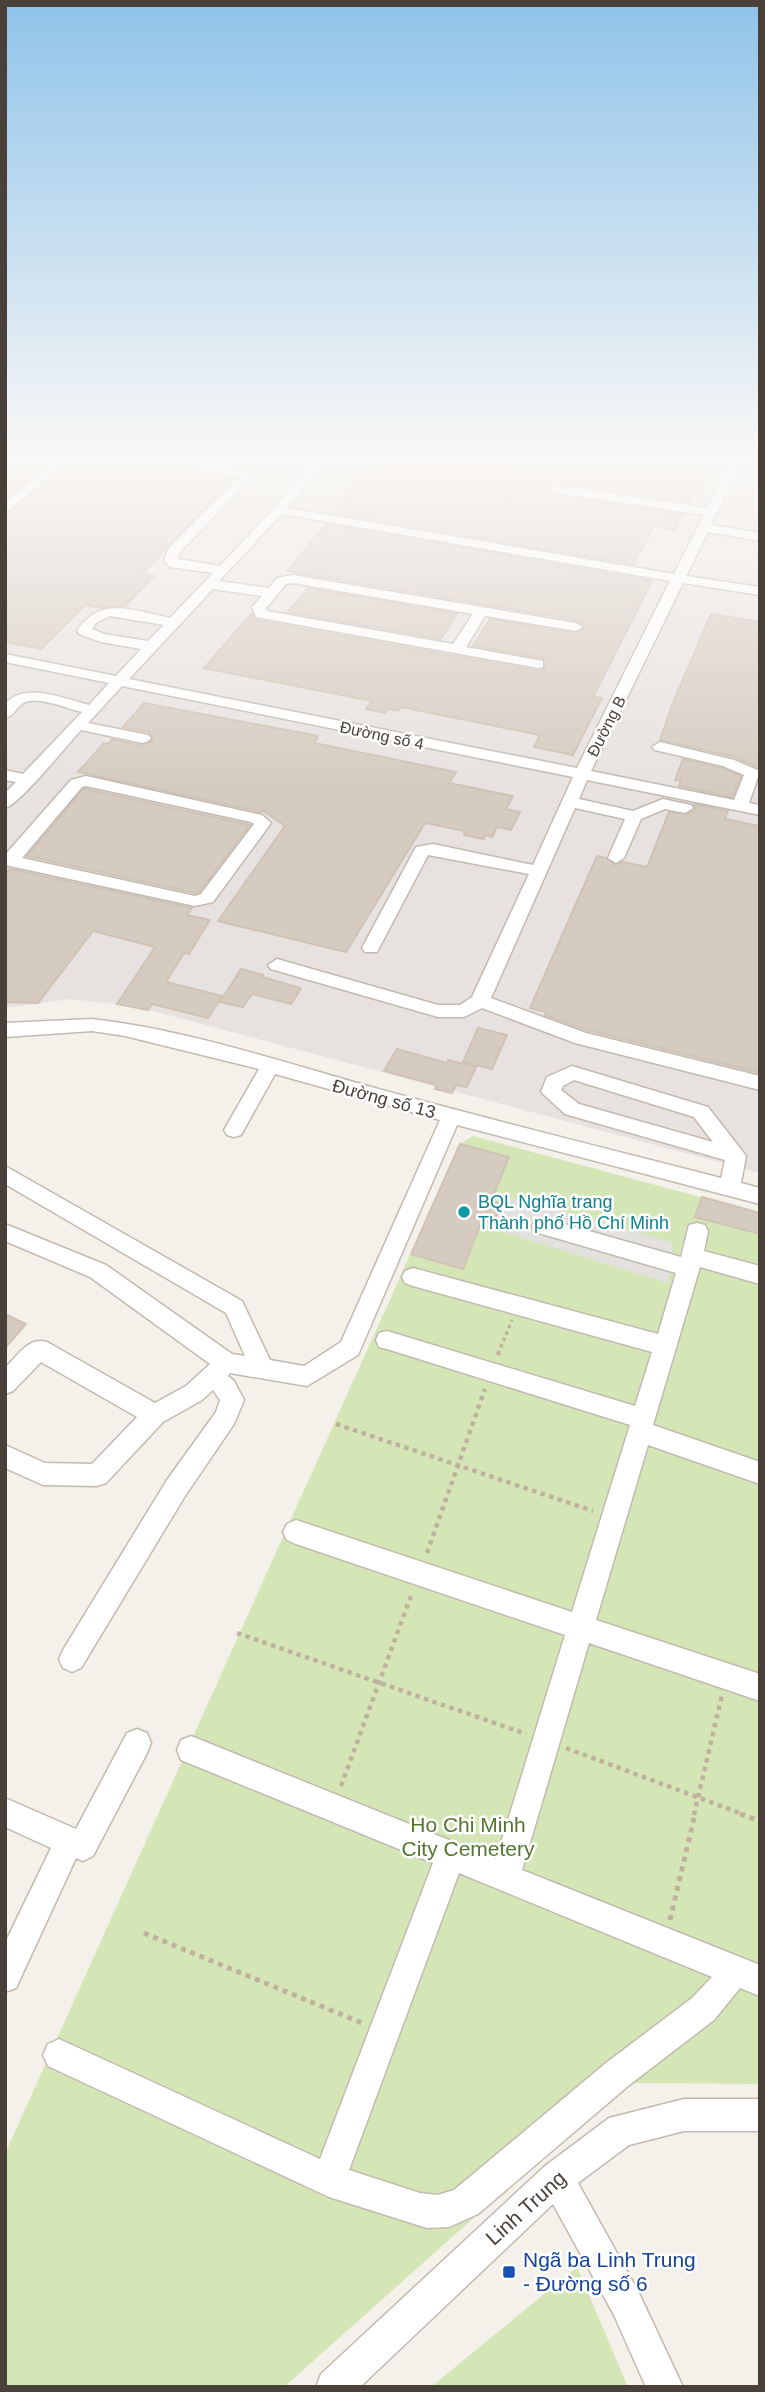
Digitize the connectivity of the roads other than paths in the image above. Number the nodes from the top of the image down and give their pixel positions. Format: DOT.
graph roads {
  1 [pos="181,566"];
  2 [pos="226,566"];
  3 [pos="603,566"];
  4 [pos="687,566"];
  5 [pos="222,570"];
  6 [pos="680,579"];
  7 [pos="209,584"];
  8 [pos="760,590"];
  9 [pos="272,593"];
  10 [pos="481,611"];
  11 [pos="172,623"];
  12 [pos="576,626"];
  13 [pos="150,646"];
  14 [pos="457,650"];
  15 [pos="5,658"];
  16 [pos="538,664"];
  17 [pos="118,681"];
  18 [pos="91,710"];
  19 [pos="5,714"];
  20 [pos="78,725"];
  21 [pos="143,738"];
  22 [pos="660,747"];
  23 [pos="5,775"];
  24 [pos="581,776"];
  25 [pos="28,780"];
  26 [pos="569,802"];
  27 [pos="5,803"];
  28 [pos="740,806"];
  29 [pos="760,810"];
  30 [pos="634,816"];
  31 [pos="760,823"];
  32 [pos="616,858"];
  33 [pos="8,861"];
  34 [pos="538,871"];
  35 [pos="371,948"];
  36 [pos="277,965"];
  37 [pos="480,1001"];
  38 [pos="5,1030"];
  39 [pos="269,1068"];
  40 [pos="760,1083"];
  41 [pos="451,1117"];
  42 [pos="234,1130"];
  43 [pos="736,1156"];
  44 [pos="5,1174"];
  45 [pos="730,1188"];
  46 [pos="760,1196"];
  47 [pos="543,1226"];
  48 [pos="697,1231"];
  49 [pos="5,1232"];
  50 [pos="690,1262"];
  51 [pos="760,1275"];
  52 [pos="413,1276"];
  53 [pos="387,1340"];
  54 [pos="665,1346"];
  55 [pos="262,1368"];
  56 [pos="220,1369"];
  57 [pos="5,1384"];
  58 [pos="155,1415"];
  59 [pos="641,1425"];
  60 [pos="5,1456"];
  61 [pos="760,1473"];
  62 [pos="296,1532"];
  63 [pos="581,1626"];
  64 [pos="72,1659"];
  65 [pos="760,1688"];
  66 [pos="136,1743"];
  67 [pos="191,1750"];
  68 [pos="5,1812"];
  69 [pos="69,1841"];
  70 [pos="451,1855"];
  71 [pos="506,1878"];
  72 [pos="746,1976"];
  73 [pos="5,1977"];
  74 [pos="60,2055"];
  75 [pos="760,2115"];
  76 [pos="557,2178"];
  77 [pos="329,2180"];
  78 [pos="334,2387"];
  79 [pos="665,2387"];
  1 -- 5 [label="street"];
  2 -- 5 [label="street"];
  3 -- 6 [label="street"];
  4 -- 6 [label="street, Đường B"];
  5 -- 7 [label="street"];
  6 -- 8 [label="street"];
  6 -- 24 [label="street, Đường B"];
  7 -- 9 [label="street"];
  7 -- 11 [label="street"];
  9 -- 10 [label="street"];
  9 -- 14 [label="street"];
  10 -- 12 [label="street"];
  10 -- 14 [label="street"];
  11 -- 13 [label="street"];
  11 -- 13 [label="street"];
  13 -- 17 [label="street"];
  14 -- 16 [label="street"];
  15 -- 17 [label="street, Đường số 4"];
  17 -- 18 [label="street"];
  17 -- 24 [label="street, Đường số 4"];
  18 -- 19 [label="street"];
  18 -- 20 [label="street"];
  20 -- 21 [label="street"];
  20 -- 25 [label="street"];
  22 -- 28 [label="street"];
  23 -- 25 [label="street"];
  24 -- 26 [label="street, Đường B"];
  24 -- 28 [label="street, Đường số 4"];
  25 -- 27 [label="street"];
  26 -- 30 [label="street"];
  26 -- 34 [label="street, Đường B"];
  28 -- 29 [label="street, Đường số 4"];
  30 -- 31 [label="street"];
  30 -- 32 [label="street"];
  33 -- 33 [label="street"];
  34 -- 35 [label="street"];
  34 -- 37 [label="street, Đường B"];
  36 -- 37 [label="street"];
  37 -- 40 [label="street"];
  38 -- 39 [label="street, Đường số 13"];
  39 -- 41 [label="street, Đường số 13"];
  39 -- 42 [label="street"];
  41 -- 45 [label="street, Đường số 13"];
  41 -- 55 [label="street"];
  43 -- 43 [label="street"];
  43 -- 45 [label="street"];
  44 -- 55 [label="street"];
  45 -- 46 [label="street, Đường số 13"];
  47 -- 50 [label="street"];
  48 -- 50 [label="street"];
  49 -- 56 [label="street"];
  50 -- 51 [label="street"];
  50 -- 54 [label="street"];
  52 -- 54 [label="street"];
  53 -- 59 [label="street"];
  54 -- 59 [label="street"];
  55 -- 56 [label="street"];
  56 -- 58 [label="street"];
  56 -- 64 [label="street"];
  57 -- 58 [label="street"];
  58 -- 60 [label="street"];
  59 -- 61 [label="street"];
  59 -- 63 [label="street"];
  62 -- 63 [label="street"];
  63 -- 65 [label="street"];
  63 -- 71 [label="street"];
  66 -- 69 [label="street"];
  67 -- 70 [label="street"];
  68 -- 69 [label="street"];
  69 -- 73 [label="street"];
  70 -- 71 [label="street"];
  70 -- 77 [label="street"];
  71 -- 72 [label="street"];
  72 -- 77 [label="street"];
  74 -- 77 [label="street"];
  75 -- 76 [label="street, Linh Trung"];
  76 -- 78 [label="street, Linh Trung"];
  76 -- 79 [label="street"];
}
